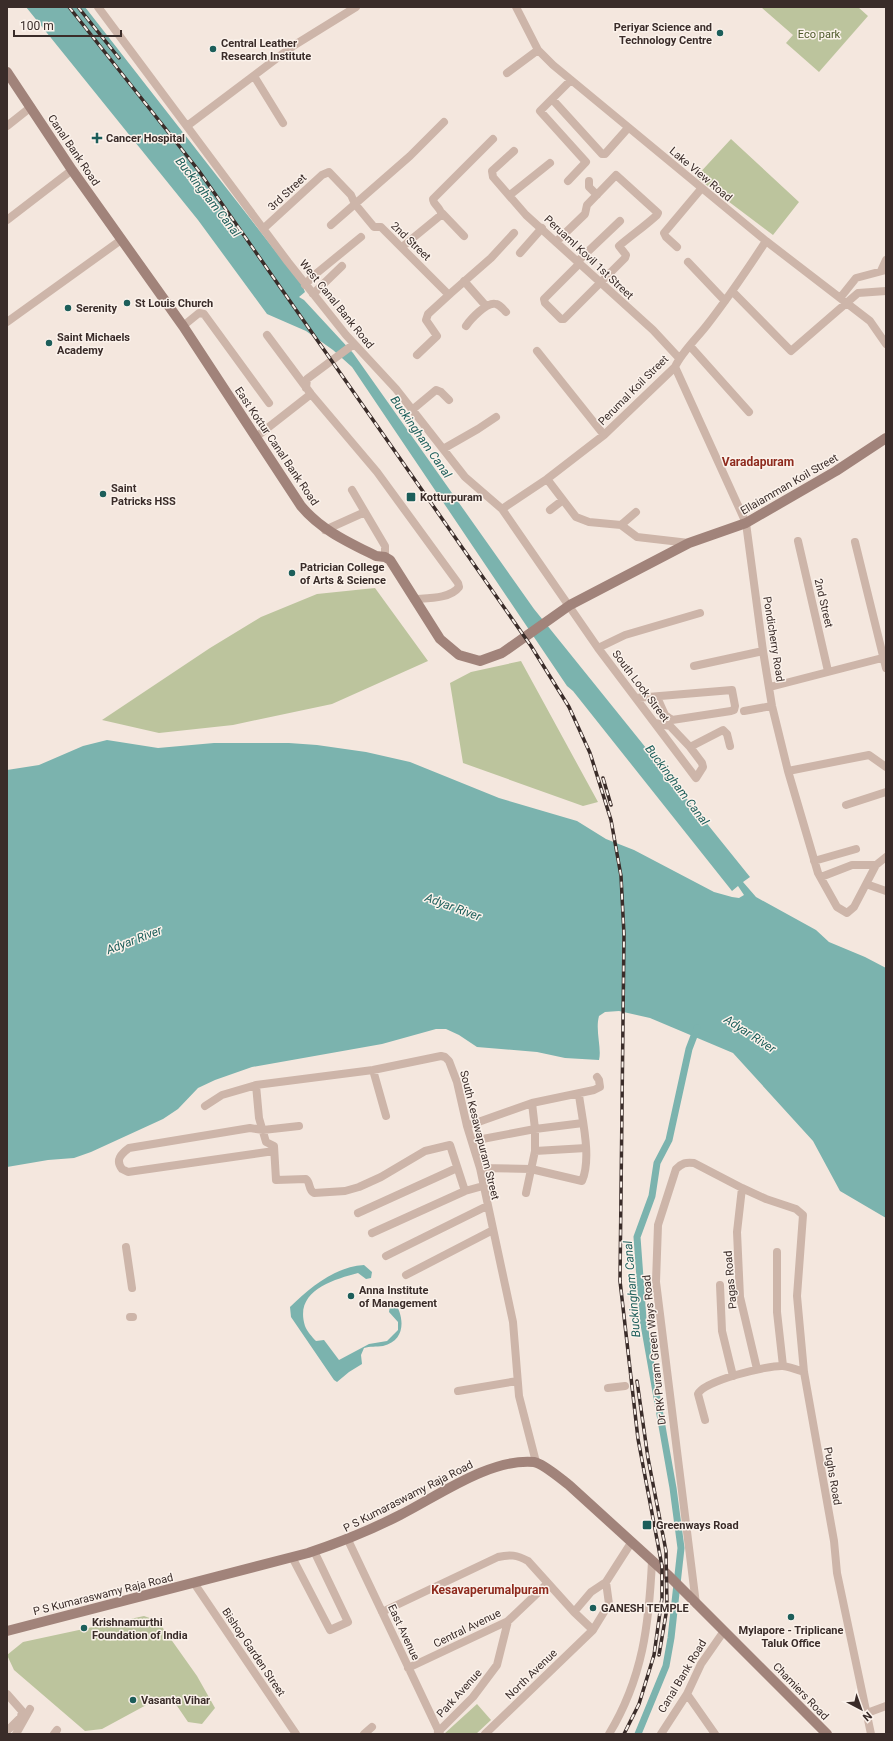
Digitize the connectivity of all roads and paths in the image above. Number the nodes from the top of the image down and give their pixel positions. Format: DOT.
graph roads {
  1 [pos="98,7"];
  2 [pos="356,7"];
  3 [pos="516,7"];
  4 [pos="538,50"];
  5 [pos="7,72"];
  6 [pos="507,73"];
  7 [pos="254,76"];
  8 [pos="571,80"];
  9 [pos="552,99"];
  10 [pos="31,107"];
  11 [pos="444,122"];
  12 [pos="283,123"];
  13 [pos="7,126"];
  14 [pos="187,126"];
  15 [pos="628,128"];
  16 [pos="494,139"];
  17 [pos="514,151"];
  18 [pos="550,163"];
  19 [pos="72,170"];
  20 [pos="327,172"];
  21 [pos="568,181"];
  22 [pos="589,181"];
  23 [pos="701,188"];
  24 [pos="510,195"];
  25 [pos="597,195"];
  26 [pos="355,204"];
  27 [pos="442,213"];
  28 [pos="7,220"];
  29 [pos="620,221"];
  30 [pos="331,225"];
  31 [pos="542,228"];
  32 [pos="263,229"];
  33 [pos="514,234"];
  34 [pos="464,236"];
  35 [pos="361,237"];
  36 [pos="121,240"];
  37 [pos="557,241"];
  38 [pos="766,241"];
  39 [pos="402,247"];
  40 [pos="677,247"];
  41 [pos="520,252"];
  42 [pos="886,260"];
  43 [pos="579,262"];
  44 [pos="688,262"];
  45 [pos="342,266"];
  46 [pos="883,270"];
  47 [pos="464,282"];
  48 [pos="600,282"];
  49 [pos="305,285"];
  50 [pos="732,291"];
  51 [pos="886,291"];
  52 [pos="450,293"];
  53 [pos="313,294"];
  54 [pos="843,300"];
  55 [pos="725,301"];
  56 [pos="486,306"];
  57 [pos="506,312"];
  58 [pos="7,322"];
  59 [pos="183,326"];
  60 [pos="466,326"];
  61 [pos="267,335"];
  62 [pos="886,344"];
  63 [pos="352,346"];
  64 [pos="690,346"];
  65 [pos="536,351"];
  66 [pos="417,355"];
  67 [pos="679,358"];
  68 [pos="675,367"];
  69 [pos="308,391"];
  70 [pos="449,400"];
  71 [pos="269,404"];
  72 [pos="412,410"];
  73 [pos="749,412"];
  74 [pos="496,417"];
  75 [pos="604,435"];
  76 [pos="256,437"];
  77 [pos="886,438"];
  78 [pos="443,449"];
  79 [pos="547,479"];
  80 [pos="352,490"];
  81 [pos="563,500"];
  82 [pos="502,509"];
  83 [pos="550,510"];
  84 [pos="364,512"];
  85 [pos="636,512"];
  86 [pos="746,523"];
  87 [pos="621,525"];
  88 [pos="325,530"];
  89 [pos="798,541"];
  90 [pos="856,542"];
  91 [pos="689,543"];
  92 [pos="385,557"];
  93 [pos="414,599"];
  94 [pos="570,605"];
  95 [pos="700,613"];
  96 [pos="598,648"];
  97 [pos="763,651"];
  98 [pos="884,658"];
  99 [pos="694,666"];
  100 [pos="886,668"];
  101 [pos="828,671"];
  102 [pos="770,687"];
  103 [pos="656,697"];
  104 [pos="636,698"];
  105 [pos="771,706"];
  106 [pos="744,711"];
  107 [pos="655,722"];
  108 [pos="730,746"];
  109 [pos="690,747"];
  110 [pos="886,767"];
  111 [pos="788,771"];
  112 [pos="886,792"];
  113 [pos="846,805"];
  114 [pos="856,849"];
  115 [pos="886,857"];
  116 [pos="814,861"];
  117 [pos="876,865"];
  118 [pos="821,877"];
  119 [pos="866,884"];
  120 [pos="886,891"];
  121 [pos="373,1070"];
  122 [pos="597,1077"];
  123 [pos="256,1085"];
  124 [pos="579,1095"];
  125 [pos="532,1104"];
  126 [pos="205,1106"];
  127 [pos="386,1116"];
  128 [pos="583,1123"];
  129 [pos="299,1126"];
  130 [pos="467,1126"];
  131 [pos="535,1129"];
  132 [pos="263,1130"];
  133 [pos="472,1141"];
  134 [pos="586,1148"];
  135 [pos="535,1150"];
  136 [pos="274,1151"];
  137 [pos="457,1168"];
  138 [pos="480,1168"];
  139 [pos="531,1169"];
  140 [pos="482,1186"];
  141 [pos="742,1188"];
  142 [pos="465,1191"];
  143 [pos="526,1193"];
  144 [pos="487,1206"];
  145 [pos="358,1213"];
  146 [pos="493,1230"];
  147 [pos="372,1233"];
  148 [pos="126,1247"];
  149 [pos="777,1252"];
  150 [pos="386,1256"];
  151 [pos="406,1276"];
  152 [pos="720,1285"];
  153 [pos="132,1288"];
  154 [pos="783,1366"];
  155 [pos="757,1369"];
  156 [pos="804,1372"];
  157 [pos="733,1376"];
  158 [pos="517,1381"];
  159 [pos="625,1386"];
  160 [pos="608,1388"];
  161 [pos="458,1391"];
  162 [pos="705,1420"];
  163 [pos="536,1462"];
  164 [pos="348,1540"];
  165 [pos="632,1543"];
  166 [pos="314,1551"];
  167 [pos="292,1557"];
  168 [pos="652,1561"];
  169 [pos="606,1582"];
  170 [pos="194,1583"];
  171 [pos="548,1584"];
  172 [pos="696,1604"];
  173 [pos="382,1612"];
  174 [pos="574,1612"];
  175 [pos="508,1621"];
  176 [pos="593,1630"];
  177 [pos="7,1631"];
  178 [pos="724,1631"];
  179 [pos="408,1668"];
  180 [pos="7,1694"];
  181 [pos="687,1694"];
  182 [pos="886,1706"];
  183 [pos="30,1709"];
  184 [pos="866,1713"];
  185 [pos="372,1727"];
  186 [pos="7,1731"];
  187 [pos="439,1733"];
  188 [pos="16,1734"];
  189 [pos="296,1734"];
  190 [pos="364,1734"];
  191 [pos="484,1734"];
  192 [pos="609,1734"];
  193 [pos="661,1734"];
  194 [pos="715,1734"];
  195 [pos="827,1734"];
  196 [pos="871,1734"];
  1 -- 14 [label="street, West Canal Bank Road"];
  2 -- 7 [label="street"];
  3 -- 4 [label="street, Lake View Road"];
  4 -- 6 [label="street"];
  4 -- 8 [label="street, Lake View Road"];
  5 -- 10 [label="street, Canal Bank Road"];
  7 -- 12 [label="street"];
  7 -- 14 [label="street"];
  8 -- 9 [label="street"];
  8 -- 15 [label="street, Lake View Road"];
  9 -- 15 [label="street"];
  9 -- 21 [label="street"];
  10 -- 13 [label="street"];
  10 -- 19 [label="street, Canal Bank Road"];
  11 -- 26 [label="street"];
  14 -- 32 [label="street, West Canal Bank Road"];
  15 -- 23 [label="street, Lake View Road"];
  16 -- 27 [label="street"];
  17 -- 24 [label="street, Peruaml Kovil 1st Street"];
  18 -- 24 [label="street"];
  19 -- 28 [label="street"];
  19 -- 36 [label="street, Canal Bank Road"];
  20 -- 26 [label="street, 2nd Street"];
  20 -- 32 [label="street, 3rd Street"];
  22 -- 25 [label="street"];
  23 -- 38 [label="street, Lake View Road"];
  23 -- 40 [label="street"];
  24 -- 31 [label="street, Peruaml Kovil 1st Street"];
  25 -- 37 [label="street"];
  25 -- 48 [label="street"];
  26 -- 30 [label="street"];
  26 -- 39 [label="street, 2nd Street"];
  27 -- 34 [label="street"];
  27 -- 39 [label="street"];
  29 -- 43 [label="street"];
  31 -- 37 [label="street, Peruaml Kovil 1st Street"];
  31 -- 41 [label="street"];
  32 -- 49 [label="street, West Canal Bank Road"];
  33 -- 47 [label="street"];
  35 -- 49 [label="street"];
  36 -- 58 [label="street"];
  36 -- 59 [label="street, East Kottur Canal Bank Road"];
  37 -- 43 [label="street, Peruaml Kovil 1st Street"];
  38 -- 50 [label="street, Perumal Koil Street"];
  38 -- 54 [label="street, Lake View Road"];
  39 -- 52 [label="street, 2nd Street"];
  42 -- 46 [label="street"];
  43 -- 48 [label="street, Peruaml Kovil 1st Street"];
  43 -- 48 [label="street"];
  44 -- 55 [label="street"];
  45 -- 53 [label="street"];
  46 -- 54 [label="street"];
  47 -- 52 [label="street"];
  47 -- 56 [label="street"];
  48 -- 67 [label="street, Peruaml Kovil 1st Street"];
  49 -- 53 [label="street, West Canal Bank Road"];
  50 -- 54 [label="street"];
  50 -- 55 [label="street, Perumal Koil Street"];
  51 -- 54 [label="street"];
  52 -- 66 [label="street"];
  53 -- 63 [label="street, West Canal Bank Road"];
  54 -- 62 [label="street, Lake View Road"];
  55 -- 64 [label="street, Perumal Koil Street"];
  56 -- 57 [label="street"];
  56 -- 60 [label="street"];
  59 -- 71 [label="street"];
  59 -- 76 [label="street, East Kottur Canal Bank Road"];
  61 -- 69 [label="street"];
  63 -- 69 [label="street"];
  63 -- 72 [label="street, West Canal Bank Road"];
  64 -- 67 [label="street, Perumal Koil Street"];
  64 -- 73 [label="street"];
  65 -- 75 [label="street"];
  67 -- 68 [label="street, Perumal Koil Street"];
  68 -- 75 [label="street, Perumal Koil Street"];
  68 -- 86 [label="street, Pondicherry Road"];
  69 -- 76 [label="street"];
  69 -- 93 [label="street"];
  70 -- 72 [label="street"];
  72 -- 78 [label="street, West Canal Bank Road"];
  74 -- 78 [label="street"];
  75 -- 79 [label="street, Perumal Koil Street"];
  76 -- 88 [label="street, East Kottur Canal Bank Road"];
  77 -- 86 [label="street, Ellaiamman Koil Street"];
  78 -- 82 [label="street, West Canal Bank Road"];
  79 -- 81 [label="street"];
  79 -- 82 [label="street, Perumal Koil Street"];
  80 -- 84 [label="street"];
  81 -- 83 [label="street"];
  81 -- 87 [label="street"];
  82 -- 94 [label="street, West Canal Bank Road"];
  84 -- 88 [label="street"];
  84 -- 92 [label="street"];
  85 -- 87 [label="street"];
  86 -- 91 [label="street, Ellaiamman Koil Street"];
  86 -- 97 [label="street, Pondicherry Road"];
  87 -- 91 [label="street"];
  88 -- 92 [label="street, East Kottur Canal Bank Road"];
  89 -- 101 [label="street, 2nd Street"];
  90 -- 98 [label="street"];
  91 -- 94 [label="street, Ellaiamman Koil Street"];
  92 -- 93 [label="street"];
  93 -- 94 [label="street"];
  94 -- 96 [label="street, South Lock Street"];
  95 -- 96 [label="street"];
  96 -- 104 [label="street, South Lock Street"];
  97 -- 99 [label="street"];
  97 -- 102 [label="street, Pondicherry Road"];
  98 -- 100 [label="street"];
  98 -- 101 [label="street"];
  101 -- 102 [label="street"];
  102 -- 105 [label="street, Pondicherry Road"];
  103 -- 103 [label="street"];
  103 -- 104 [label="street"];
  104 -- 107 [label="street, South Lock Street"];
  105 -- 106 [label="street"];
  105 -- 111 [label="street, Pondicherry Road"];
  107 -- 109 [label="street"];
  107 -- 109 [label="street, South Lock Street"];
  108 -- 109 [label="street"];
  110 -- 111 [label="street"];
  111 -- 116 [label="street, Pondicherry Road"];
  112 -- 113 [label="street"];
  114 -- 116 [label="street"];
  115 -- 117 [label="street"];
  116 -- 118 [label="street, Pondicherry Road"];
  117 -- 118 [label="street"];
  117 -- 119 [label="street"];
  118 -- 119 [label="street, Pondicherry Road"];
  119 -- 120 [label="street"];
  121 -- 123 [label="street, South Kesawapuram Street"];
  121 -- 127 [label="street"];
  121 -- 130 [label="street, South Kesawapuram Street"];
  122 -- 124 [label="street"];
  123 -- 126 [label="street, South Kesawapuram Street"];
  123 -- 132 [label="street"];
  124 -- 125 [label="street"];
  124 -- 128 [label="street"];
  125 -- 130 [label="street"];
  125 -- 131 [label="street"];
  128 -- 131 [label="street"];
  128 -- 134 [label="street"];
  129 -- 132 [label="street"];
  130 -- 133 [label="street, South Kesawapuram Street"];
  131 -- 133 [label="street"];
  131 -- 135 [label="street"];
  132 -- 136 [label="street"];
  132 -- 136 [label="street"];
  133 -- 138 [label="street, South Kesawapuram Street"];
  134 -- 135 [label="street"];
  134 -- 139 [label="street"];
  135 -- 139 [label="street"];
  136 -- 137 [label="street"];
  137 -- 142 [label="street"];
  137 -- 145 [label="street"];
  138 -- 139 [label="street"];
  138 -- 140 [label="street, South Kesawapuram Street"];
  139 -- 143 [label="street"];
  140 -- 142 [label="street"];
  140 -- 144 [label="street, South Kesawapuram Street"];
  141 -- 155 [label="street, Pagas Road"];
  141 -- 156 [label="street, Pughs Road"];
  141 -- 172 [label="street, Dr RK Puram Green Ways Road"];
  142 -- 147 [label="street"];
  144 -- 146 [label="street, South Kesawapuram Street"];
  144 -- 150 [label="street"];
  146 -- 151 [label="street"];
  146 -- 158 [label="street, South Kesawapuram Street"];
  148 -- 153 [label="street"];
  149 -- 154 [label="street"];
  152 -- 157 [label="street"];
  154 -- 155 [label="street"];
  154 -- 156 [label="street"];
  155 -- 157 [label="street"];
  156 -- 184 [label="street, Pughs Road"];
  157 -- 162 [label="street"];
  158 -- 161 [label="street"];
  158 -- 163 [label="street, South Kesawapuram Street"];
  159 -- 160 [label="street"];
  163 -- 164 [label="street, P S Kumaraswamy Raja Road"];
  163 -- 165 [label="street"];
  164 -- 166 [label="street, P S Kumaraswamy Raja Road"];
  164 -- 173 [label="street, East Avenue"];
  165 -- 168 [label="street"];
  165 -- 169 [label="street"];
  166 -- 167 [label="street, P S Kumaraswamy Raja Road"];
  166 -- 167 [label="street"];
  167 -- 170 [label="street, P S Kumaraswamy Raja Road"];
  168 -- 172 [label="street"];
  168 -- 192 [label="street"];
  169 -- 174 [label="street"];
  169 -- 176 [label="street, North Avenue"];
  170 -- 177 [label="street, P S Kumaraswamy Raja Road"];
  170 -- 189 [label="street, Bishop Garden Street"];
  171 -- 173 [label="street"];
  171 -- 174 [label="street"];
  171 -- 175 [label="street, Central Avenue"];
  172 -- 178 [label="street"];
  173 -- 179 [label="street, East Avenue"];
  174 -- 176 [label="street"];
  175 -- 179 [label="street, Central Avenue"];
  175 -- 187 [label="street, Park Avenue"];
  176 -- 191 [label="street, North Avenue"];
  178 -- 181 [label="street, Canal Bank Road"];
  178 -- 195 [label="street, Chamiers Road"];
  179 -- 187 [label="street, East Avenue"];
  180 -- 186 [label="street"];
  181 -- 193 [label="street, Canal Bank Road"];
  181 -- 194 [label="street"];
  182 -- 184 [label="street"];
  183 -- 188 [label="street"];
  184 -- 196 [label="street, Pughs Road"];
  185 -- 190 [label="street"];
}
